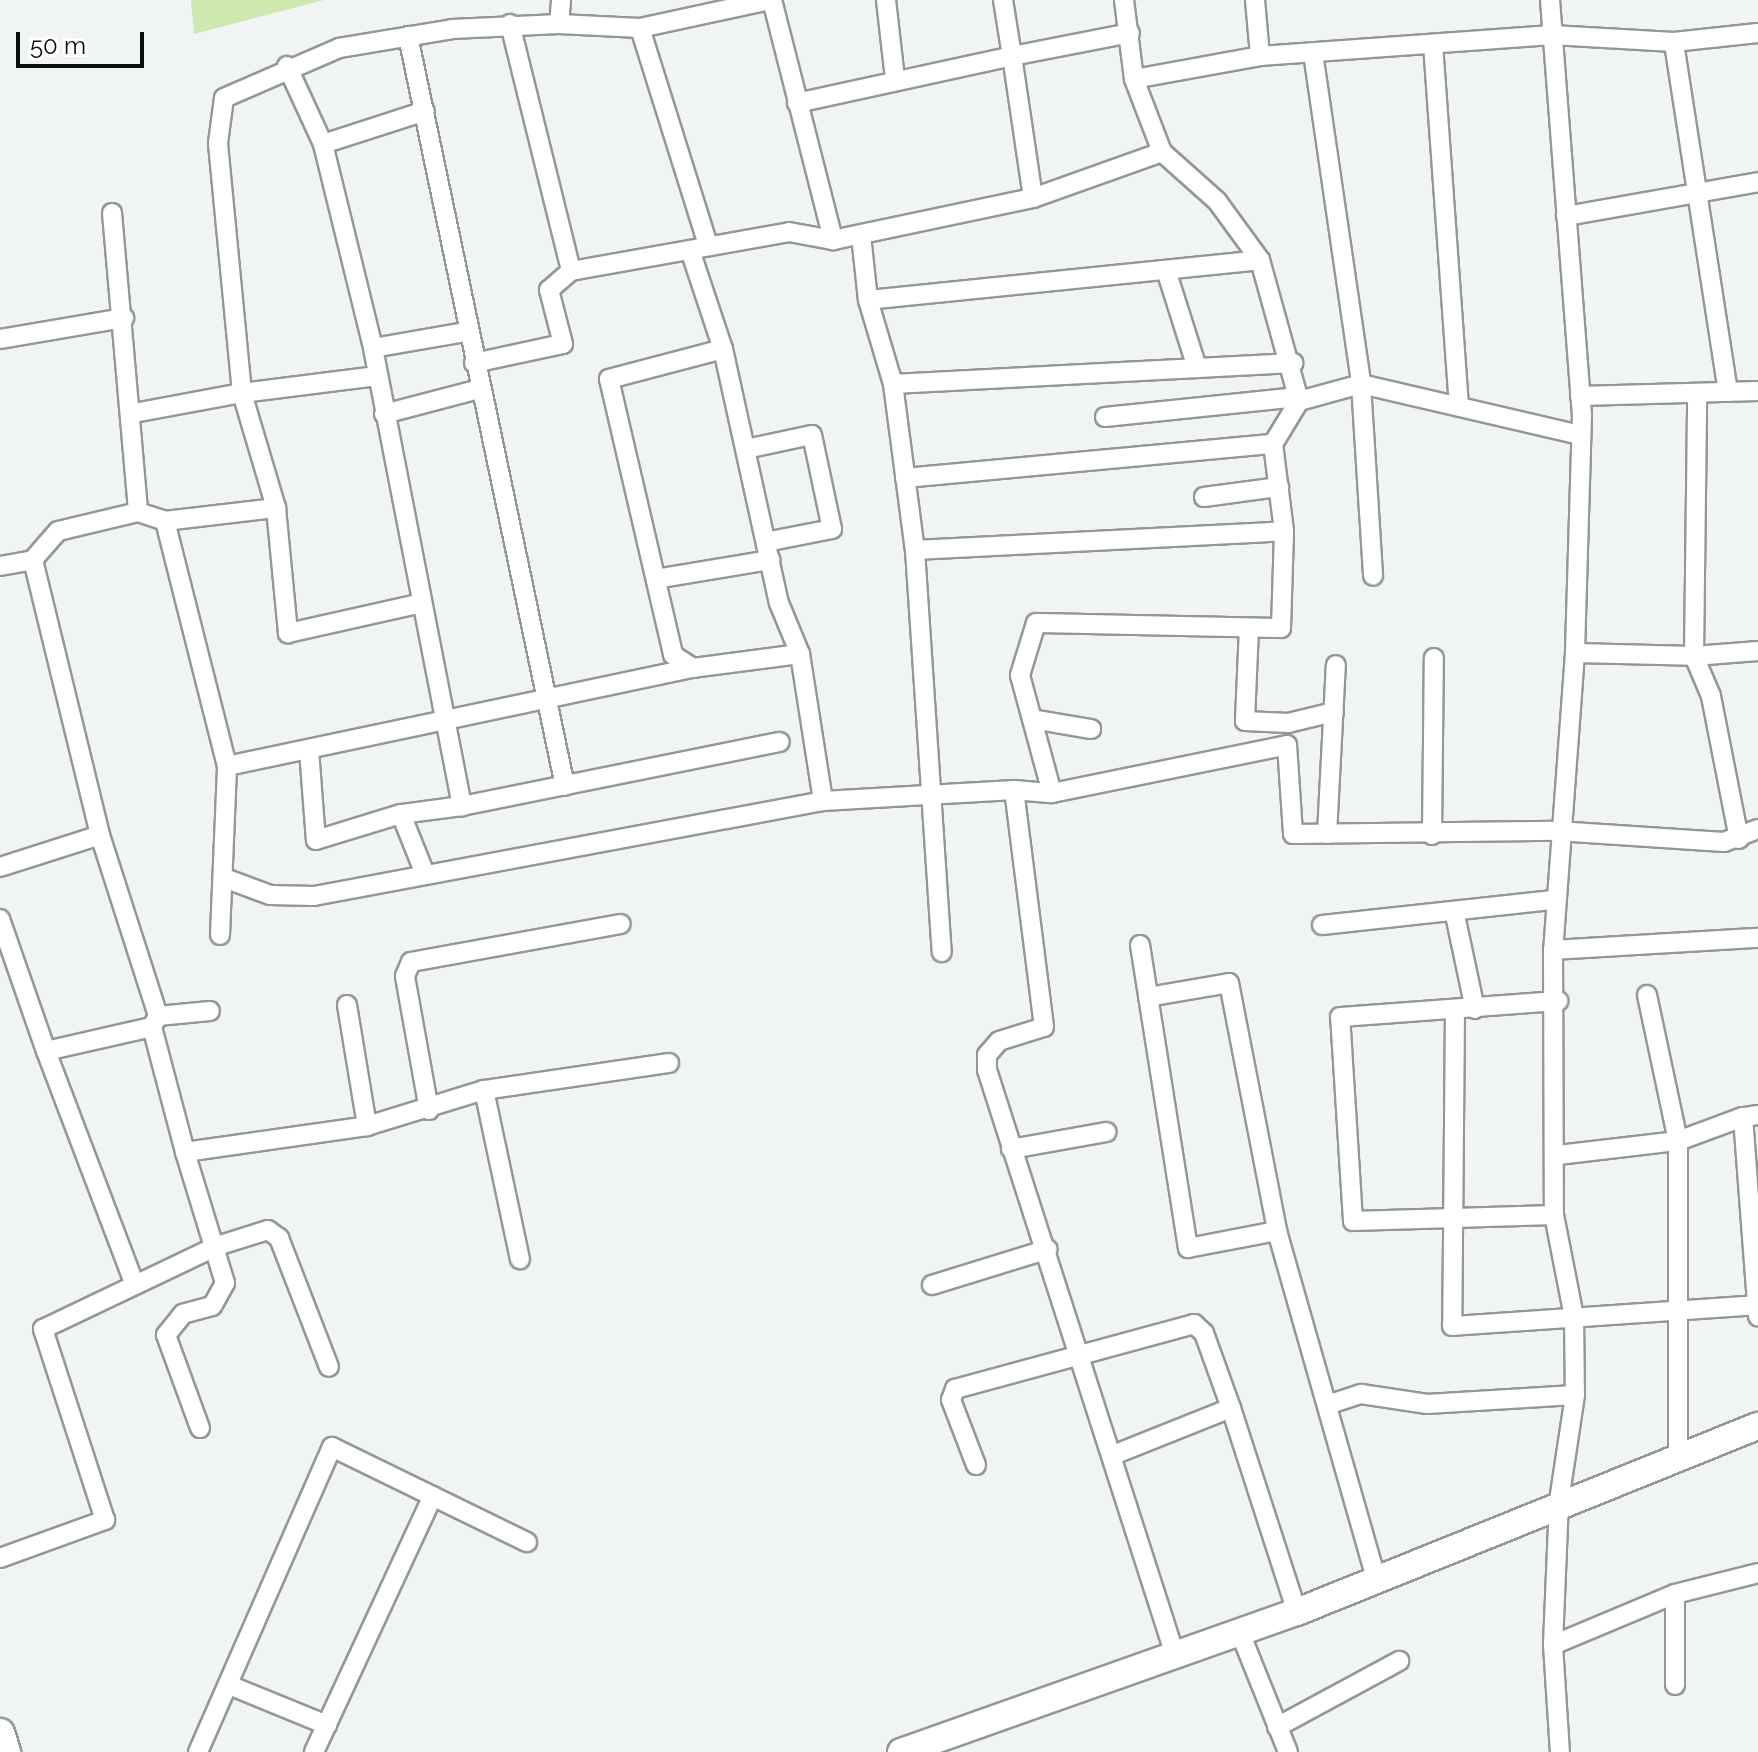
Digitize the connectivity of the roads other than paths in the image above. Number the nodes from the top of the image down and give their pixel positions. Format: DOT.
graph roads {
  1 [pos="561,0"];
  2 [pos="771,0"];
  3 [pos="886,0"];
  4 [pos="1003,0"];
  5 [pos="1124,0"];
  6 [pos="1255,0"];
  7 [pos="1550,0"];
  8 [pos="510,24"];
  9 [pos="559,24"];
  10 [pos="640,28"];
  11 [pos="1130,33"];
  12 [pos="1758,33"];
  13 [pos="1552,35"];
  14 [pos="408,36"];
  15 [pos="1674,42"];
  16 [pos="1433,44"];
  17 [pos="1313,53"];
  18 [pos="1012,56"];
  19 [pos="1260,56"];
  20 [pos="287,66"];
  21 [pos="895,79"];
  22 [pos="1134,79"];
  23 [pos="797,103"];
  24 [pos="425,111"];
  25 [pos="323,144"];
  26 [pos="1162,152"];
  27 [pos="1758,182"];
  28 [pos="1703,192"];
  29 [pos="1033,198"];
  30 [pos="112,213"];
  31 [pos="1566,216"];
  32 [pos="861,235"];
  33 [pos="833,240"];
  34 [pos="708,245"];
  35 [pos="690,250"];
  36 [pos="1260,260"];
  37 [pos="1166,270"];
  38 [pos="571,271"];
  39 [pos="868,300"];
  40 [pos="124,318"];
  41 [pos="465,332"];
  42 [pos="0,339"];
  43 [pos="373,348"];
  44 [pos="723,349"];
  45 [pos="474,363"];
  46 [pos="1293,363"];
  47 [pos="1197,368"];
  48 [pos="377,376"];
  49 [pos="893,384"];
  50 [pos="1361,384"];
  51 [pos="479,389"];
  52 [pos="1758,391"];
  53 [pos="1728,392"];
  54 [pos="242,393"];
  55 [pos="1697,393"];
  56 [pos="1580,396"];
  57 [pos="1299,399"];
  58 [pos="1459,406"];
  59 [pos="134,413"];
  60 [pos="384,414"];
  61 [pos="1105,417"];
  62 [pos="1581,435"];
  63 [pos="1273,444"];
  64 [pos="746,449"];
  65 [pos="905,478"];
  66 [pos="1279,487"];
  67 [pos="1204,497"];
  68 [pos="276,508"];
  69 [pos="138,512"];
  70 [pos="165,521"];
  71 [pos="1284,531"];
  72 [pos="915,550"];
  73 [pos="768,551"];
  74 [pos="33,560"];
  75 [pos="0,566"];
  76 [pos="1373,576"];
  77 [pos="656,579"];
  78 [pos="418,604"];
  79 [pos="1249,628"];
  80 [pos="1758,651"];
  81 [pos="1575,653"];
  82 [pos="800,654"];
  83 [pos="1694,656"];
  84 [pos="1434,658"];
  85 [pos="1336,665"];
  86 [pos="693,668"];
  87 [pos="545,698"];
  88 [pos="1334,712"];
  89 [pos="441,718"];
  90 [pos="1032,719"];
  91 [pos="1091,729"];
  92 [pos="780,742"];
  93 [pos="309,750"];
  94 [pos="227,766"];
  95 [pos="565,786"];
  96 [pos="1014,790"];
  97 [pos="927,792"];
  98 [pos="1052,793"];
  99 [pos="823,801"];
  100 [pos="462,806"];
  101 [pos="401,814"];
  102 [pos="1758,829"];
  103 [pos="1557,831"];
  104 [pos="1327,834"];
  105 [pos="100,835"];
  106 [pos="1432,835"];
  107 [pos="1739,839"];
  108 [pos="0,867"];
  109 [pos="425,874"];
  110 [pos="227,879"];
  111 [pos="1554,900"];
  112 [pos="1455,915"];
  113 [pos="0,919"];
  114 [pos="621,924"];
  115 [pos="1322,925"];
  116 [pos="220,935"];
  117 [pos="1758,938"];
  118 [pos="1140,945"];
  119 [pos="1553,950"];
  120 [pos="942,952"];
  121 [pos="1647,995"];
  122 [pos="1148,997"];
  123 [pos="1558,1001"];
  124 [pos="347,1005"];
  125 [pos="1475,1009"];
  126 [pos="1455,1010"];
  127 [pos="210,1011"];
  128 [pos="155,1022"];
  129 [pos="46,1051"];
  130 [pos="669,1063"];
  131 [pos="484,1090"];
  132 [pos="429,1110"];
  133 [pos="1751,1116"];
  134 [pos="367,1126"];
  135 [pos="1106,1132"];
  136 [pos="1678,1141"];
  137 [pos="1011,1149"];
  138 [pos="185,1152"];
  139 [pos="1558,1155"];
  140 [pos="1554,1215"];
  141 [pos="1453,1220"];
  142 [pos="1277,1231"];
  143 [pos="1757,1237"];
  144 [pos="217,1246"];
  145 [pos="1048,1249"];
  146 [pos="520,1259"];
  147 [pos="135,1285"];
  148 [pos="932,1285"];
  149 [pos="1757,1310"];
  150 [pos="1683,1312"];
  151 [pos="1574,1317"];
  152 [pos="1078,1352"];
  153 [pos="329,1367"];
  154 [pos="1575,1395"];
  155 [pos="1330,1404"];
  156 [pos="1231,1408"];
  157 [pos="1758,1426"];
  158 [pos="200,1428"];
  159 [pos="1113,1455"];
  160 [pos="1678,1457"];
  161 [pos="976,1465"];
  162 [pos="433,1496"];
  163 [pos="1559,1501"];
  164 [pos="527,1542"];
  165 [pos="0,1558"];
  166 [pos="1758,1573"];
  167 [pos="1375,1576"];
  168 [pos="1675,1594"];
  169 [pos="1297,1612"];
  170 [pos="1239,1630"];
  171 [pos="1553,1645"];
  172 [pos="1174,1652"];
  173 [pos="1399,1661"];
  174 [pos="229,1685"];
  175 [pos="1675,1685"];
  176 [pos="327,1725"];
  177 [pos="1277,1727"];
  178 [pos="0,1733"];
  179 [pos="6,1752"];
  180 [pos="198,1752"];
  181 [pos="314,1752"];
  182 [pos="901,1752"];
  183 [pos="1288,1752"];
  184 [pos="1560,1752"];
  1 -- 9 [label="street"];
  2 -- 10 [label="street"];
  2 -- 23 [label="street"];
  3 -- 21 [label="street"];
  4 -- 18 [label="street"];
  5 -- 11 [label="street"];
  6 -- 19 [label="street"];
  7 -- 13 [label="street"];
  8 -- 9 [label="street"];
  8 -- 14 [label="street"];
  8 -- 38 [label="street"];
  9 -- 10 [label="street"];
  10 -- 34 [label="street"];
  11 -- 18 [label="street"];
  11 -- 22 [label="street"];
  12 -- 15 [label="street"];
  13 -- 15 [label="street"];
  13 -- 16 [label="street"];
  13 -- 31 [label="street"];
  14 -- 20 [label="street"];
  14 -- 24 [label="street"];
  15 -- 28 [label="street"];
  16 -- 17 [label="street"];
  16 -- 58 [label="street"];
  17 -- 19 [label="street"];
  17 -- 50 [label="street"];
  18 -- 21 [label="street"];
  18 -- 29 [label="street"];
  19 -- 22 [label="street"];
  20 -- 25 [label="street"];
  20 -- 54 [label="street"];
  21 -- 23 [label="street"];
  22 -- 26 [label="street"];
  23 -- 33 [label="street"];
  24 -- 25 [label="street"];
  24 -- 41 [label="street"];
  25 -- 43 [label="street"];
  26 -- 29 [label="street"];
  26 -- 36 [label="street"];
  27 -- 28 [label="street"];
  28 -- 31 [label="street"];
  28 -- 53 [label="street"];
  29 -- 32 [label="street"];
  30 -- 40 [label="street"];
  31 -- 56 [label="street"];
  32 -- 33 [label="street"];
  32 -- 39 [label="street"];
  33 -- 34 [label="street"];
  34 -- 35 [label="street"];
  35 -- 38 [label="street"];
  35 -- 44 [label="street"];
  36 -- 37 [label="street"];
  36 -- 46 [label="street"];
  37 -- 39 [label="street"];
  37 -- 47 [label="street"];
  38 -- 45 [label="street"];
  39 -- 49 [label="street"];
  40 -- 42 [label="street"];
  40 -- 59 [label="street"];
  41 -- 43 [label="street"];
  41 -- 45 [label="street"];
  43 -- 48 [label="street"];
  44 -- 64 [label="street"];
  44 -- 77 [label="street"];
  45 -- 51 [label="street"];
  46 -- 47 [label="street"];
  46 -- 57 [label="street"];
  47 -- 49 [label="street"];
  48 -- 54 [label="street"];
  48 -- 60 [label="street"];
  49 -- 65 [label="street"];
  50 -- 57 [label="street"];
  50 -- 58 [label="street"];
  50 -- 76 [label="street"];
  51 -- 60 [label="street"];
  51 -- 87 [label="street"];
  52 -- 53 [label="street"];
  53 -- 55 [label="street"];
  54 -- 59 [label="street"];
  54 -- 68 [label="street"];
  55 -- 56 [label="street"];
  55 -- 83 [label="street"];
  56 -- 62 [label="street"];
  57 -- 61 [label="street"];
  57 -- 63 [label="street"];
  58 -- 62 [label="street"];
  59 -- 69 [label="street"];
  60 -- 78 [label="street"];
  62 -- 81 [label="street"];
  63 -- 65 [label="street"];
  63 -- 66 [label="street"];
  64 -- 73 [label="street"];
  64 -- 73 [label="street"];
  65 -- 72 [label="street"];
  66 -- 67 [label="street"];
  66 -- 71 [label="street"];
  68 -- 70 [label="street"];
  68 -- 78 [label="street"];
  69 -- 70 [label="street"];
  69 -- 74 [label="street"];
  70 -- 94 [label="street"];
  71 -- 72 [label="street"];
  71 -- 79 [label="street"];
  72 -- 97 [label="street"];
  73 -- 77 [label="street"];
  73 -- 82 [label="street"];
  74 -- 75 [label="street"];
  74 -- 105 [label="street"];
  77 -- 86 [label="street"];
  78 -- 89 [label="street"];
  79 -- 88 [label="street"];
  79 -- 90 [label="street"];
  80 -- 83 [label="street"];
  81 -- 83 [label="street"];
  81 -- 103 [label="street"];
  82 -- 86 [label="street"];
  82 -- 99 [label="street"];
  83 -- 107 [label="street"];
  84 -- 106 [label="street"];
  85 -- 88 [label="street"];
  86 -- 87 [label="street"];
  87 -- 89 [label="street"];
  87 -- 95 [label="street"];
  88 -- 104 [label="street"];
  89 -- 93 [label="street"];
  89 -- 100 [label="street"];
  90 -- 91 [label="street"];
  90 -- 98 [label="street"];
  92 -- 95 [label="street"];
  93 -- 94 [label="street"];
  93 -- 101 [label="street"];
  94 -- 110 [label="street"];
  95 -- 100 [label="street"];
  96 -- 97 [label="street"];
  96 -- 98 [label="street"];
  96 -- 137 [label="street"];
  97 -- 99 [label="street"];
  97 -- 120 [label="street"];
  98 -- 104 [label="street"];
  99 -- 109 [label="street"];
  100 -- 101 [label="street"];
  101 -- 109 [label="street"];
  102 -- 107 [label="street"];
  103 -- 106 [label="street"];
  103 -- 107 [label="street"];
  103 -- 111 [label="street"];
  104 -- 106 [label="street"];
  105 -- 108 [label="street"];
  105 -- 128 [label="street"];
  109 -- 110 [label="street"];
  110 -- 116 [label="street"];
  111 -- 112 [label="street"];
  111 -- 119 [label="street"];
  112 -- 115 [label="street"];
  112 -- 125 [label="street"];
  113 -- 129 [label="street"];
  114 -- 132 [label="street"];
  117 -- 119 [label="street"];
  118 -- 122 [label="street"];
  119 -- 123 [label="street"];
  121 -- 136 [label="street"];
  122 -- 142 [label="street"];
  122 -- 142 [label="street"];
  123 -- 125 [label="street"];
  123 -- 139 [label="street"];
  124 -- 134 [label="street"];
  125 -- 126 [label="street"];
  126 -- 141 [label="street"];
  126 -- 141 [label="street"];
  127 -- 128 [label="street"];
  128 -- 129 [label="street"];
  128 -- 138 [label="street"];
  129 -- 147 [label="street"];
  130 -- 131 [label="street"];
  131 -- 132 [label="street"];
  131 -- 146 [label="street"];
  132 -- 134 [label="street"];
  133 -- 136 [label="street"];
  133 -- 143 [label="street"];
  134 -- 138 [label="street"];
  135 -- 137 [label="street"];
  136 -- 139 [label="street"];
  136 -- 150 [label="street"];
  137 -- 145 [label="street"];
  138 -- 144 [label="street"];
  139 -- 140 [label="street"];
  140 -- 141 [label="street"];
  140 -- 151 [label="street"];
  141 -- 151 [label="street"];
  142 -- 155 [label="street"];
  143 -- 149 [label="street"];
  144 -- 147 [label="street"];
  144 -- 153 [label="street"];
  144 -- 158 [label="street"];
  145 -- 148 [label="street"];
  145 -- 152 [label="street"];
  147 -- 165 [label="street"];
  149 -- 150 [label="street"];
  150 -- 151 [label="street"];
  150 -- 160 [label="street"];
  151 -- 154 [label="street"];
  152 -- 156 [label="street"];
  152 -- 159 [label="street"];
  152 -- 161 [label="street"];
  154 -- 155 [label="street"];
  154 -- 163 [label="street"];
  155 -- 167 [label="street"];
  156 -- 159 [label="street"];
  156 -- 169 [label="street"];
  157 -- 160 [label="street"];
  159 -- 172 [label="street"];
  160 -- 163 [label="street"];
  162 -- 164 [label="street"];
  162 -- 174 [label="street"];
  162 -- 176 [label="street"];
  163 -- 167 [label="street"];
  163 -- 171 [label="street"];
  166 -- 168 [label="street"];
  167 -- 169 [label="street"];
  168 -- 171 [label="street"];
  168 -- 175 [label="street"];
  169 -- 170 [label="street"];
  170 -- 172 [label="street"];
  170 -- 177 [label="street"];
  171 -- 184 [label="street"];
  172 -- 182 [label="street"];
  173 -- 177 [label="street"];
  174 -- 176 [label="street"];
  174 -- 180 [label="street"];
  176 -- 181 [label="street"];
  177 -- 183 [label="street"];
  178 -- 179 [label="main road"];
}
